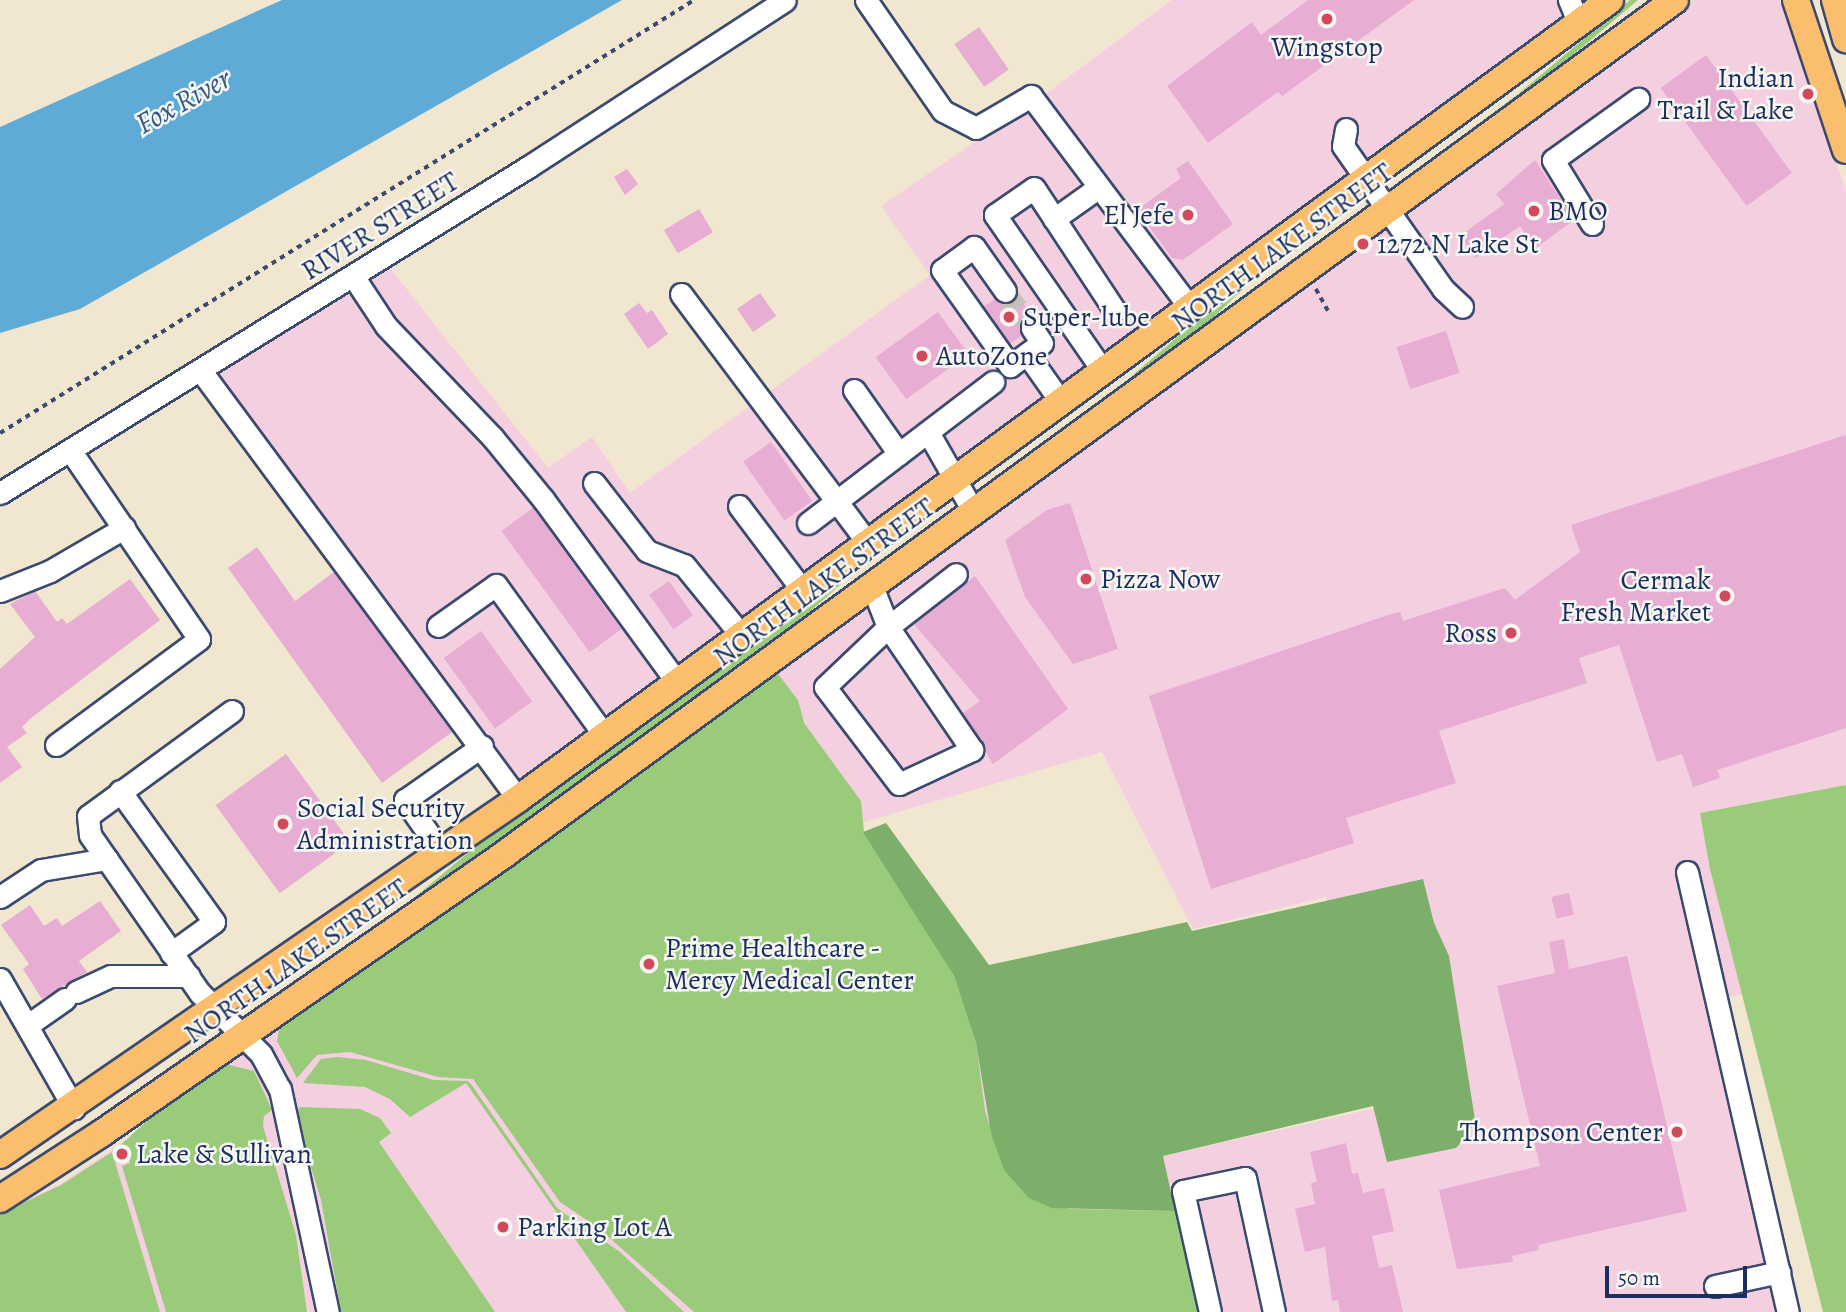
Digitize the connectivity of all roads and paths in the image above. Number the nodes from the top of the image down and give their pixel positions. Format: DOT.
graph roads {
  1 [pos="694,0"];
  2 [pos="785,0"];
  3 [pos="866,0"];
  4 [pos="1675,0"];
  5 [pos="1796,0"];
  6 [pos="1835,0"];
  7 [pos="1604,1"];
  8 [pos="1574,12"];
  9 [pos="1846,39"];
  10 [pos="1638,99"];
  11 [pos="1346,130"];
  12 [pos="1846,150"];
  13 [pos="1366,178"];
  14 [pos="1099,187"];
  15 [pos="1388,209"];
  16 [pos="1054,219"];
  17 [pos="1592,224"];
  18 [pos="354,276"];
  19 [pos="1326,282"];
  20 [pos="681,294"];
  21 [pos="1001,294"];
  22 [pos="1462,306"];
  23 [pos="1189,308"];
  24 [pos="1328,310"];
  25 [pos="1115,311"];
  26 [pos="201,371"];
  27 [pos="1103,371"];
  28 [pos="993,382"];
  29 [pos="854,390"];
  30 [pos="1061,402"];
  31 [pos="928,432"];
  32 [pos="0,433"];
  33 [pos="70,450"];
  34 [pos="899,454"];
  35 [pos="955,480"];
  36 [pos="594,483"];
  37 [pos="0,493"];
  38 [pos="837,500"];
  39 [pos="739,506"];
  40 [pos="973,511"];
  41 [pos="808,523"];
  42 [pos="124,528"];
  43 [pos="868,543"];
  44 [pos="956,575"];
  45 [pos="872,586"];
  46 [pos="0,591"];
  47 [pos="803,591"];
  48 [pos="438,626"];
  49 [pos="888,627"];
  50 [pos="741,635"];
  51 [pos="677,682"];
  52 [pos="232,711"];
  53 [pos="604,736"];
  54 [pos="56,745"];
  55 [pos="482,746"];
  56 [pos="120,791"];
  57 [pos="518,799"];
  58 [pos="442,853"];
  59 [pos="107,859"];
  60 [pos="1687,872"];
  61 [pos="0,897"];
  62 [pos="171,953"];
  63 [pos="189,976"];
  64 [pos="0,979"];
  65 [pos="217,1010"];
  66 [pos="28,1025"];
  67 [pos="243,1036"];
  68 [pos="74,1108"];
  69 [pos="0,1155"];
  70 [pos="0,1199"];
  71 [pos="1779,1272"];
  72 [pos="1715,1286"];
  73 [pos="328,1312"];
  74 [pos="1210,1312"];
  75 [pos="1273,1312"];
  76 [pos="1788,1312"];
  1 -- 32 [label="path"];
  2 -- 18 [label="street, RIVER STREET"];
  3 -- 14 [label="street"];
  4 -- 15 [label="main road, NORTH LAKE STREET"];
  5 -- 12 [label="main road"];
  6 -- 9 [label="main road"];
  7 -- 8 [label="main road, NORTH LAKE STREET"];
  8 -- 13 [label="main road, NORTH LAKE STREET"];
  10 -- 17 [label="street"];
  11 -- 13 [label="street"];
  13 -- 15 [label="street"];
  13 -- 23 [label="main road, NORTH LAKE STREET"];
  14 -- 16 [label="street"];
  14 -- 23 [label="street"];
  15 -- 22 [label="street"];
  15 -- 40 [label="main road, NORTH LAKE STREET"];
  16 -- 25 [label="street"];
  16 -- 27 [label="street"];
  18 -- 26 [label="street, RIVER STREET"];
  18 -- 51 [label="street"];
  19 -- 24 [label="path"];
  20 -- 38 [label="street"];
  21 -- 30 [label="street"];
  23 -- 27 [label="main road, NORTH LAKE STREET"];
  26 -- 33 [label="street, RIVER STREET"];
  26 -- 55 [label="street"];
  27 -- 30 [label="main road, NORTH LAKE STREET"];
  28 -- 31 [label="street"];
  29 -- 34 [label="street"];
  30 -- 35 [label="main road, NORTH LAKE STREET"];
  31 -- 34 [label="street"];
  31 -- 35 [label="street"];
  33 -- 37 [label="street, RIVER STREET"];
  33 -- 42 [label="street"];
  34 -- 38 [label="street"];
  35 -- 40 [label="street"];
  35 -- 43 [label="main road, NORTH LAKE STREET"];
  36 -- 50 [label="street"];
  38 -- 41 [label="street"];
  38 -- 43 [label="street"];
  39 -- 47 [label="street"];
  40 -- 45 [label="main road, NORTH LAKE STREET"];
  42 -- 46 [label="street"];
  42 -- 54 [label="street"];
  43 -- 47 [label="main road, NORTH LAKE STREET"];
  44 -- 49 [label="street"];
  45 -- 49 [label="street"];
  45 -- 67 [label="main road, NORTH LAKE STREET"];
  47 -- 50 [label="main road, NORTH LAKE STREET"];
  48 -- 53 [label="street"];
  49 -- 49 [label="street"];
  50 -- 51 [label="main road, NORTH LAKE STREET"];
  51 -- 53 [label="main road, NORTH LAKE STREET"];
  52 -- 56 [label="street"];
  53 -- 57 [label="main road, NORTH LAKE STREET"];
  55 -- 57 [label="street"];
  55 -- 58 [label="street"];
  56 -- 59 [label="street"];
  56 -- 62 [label="street"];
  57 -- 58 [label="main road, NORTH LAKE STREET"];
  58 -- 65 [label="main road, NORTH LAKE STREET"];
  59 -- 61 [label="street"];
  59 -- 62 [label="street"];
  60 -- 71 [label="street"];
  62 -- 63 [label="street"];
  63 -- 65 [label="street"];
  63 -- 66 [label="street"];
  64 -- 66 [label="street"];
  65 -- 67 [label="street"];
  65 -- 68 [label="main road, NORTH LAKE STREET"];
  66 -- 68 [label="street"];
  67 -- 70 [label="main road, NORTH LAKE STREET"];
  67 -- 73 [label="street"];
  68 -- 69 [label="main road, NORTH LAKE STREET"];
  71 -- 72 [label="street"];
  71 -- 76 [label="street"];
  74 -- 75 [label="street"];
}
